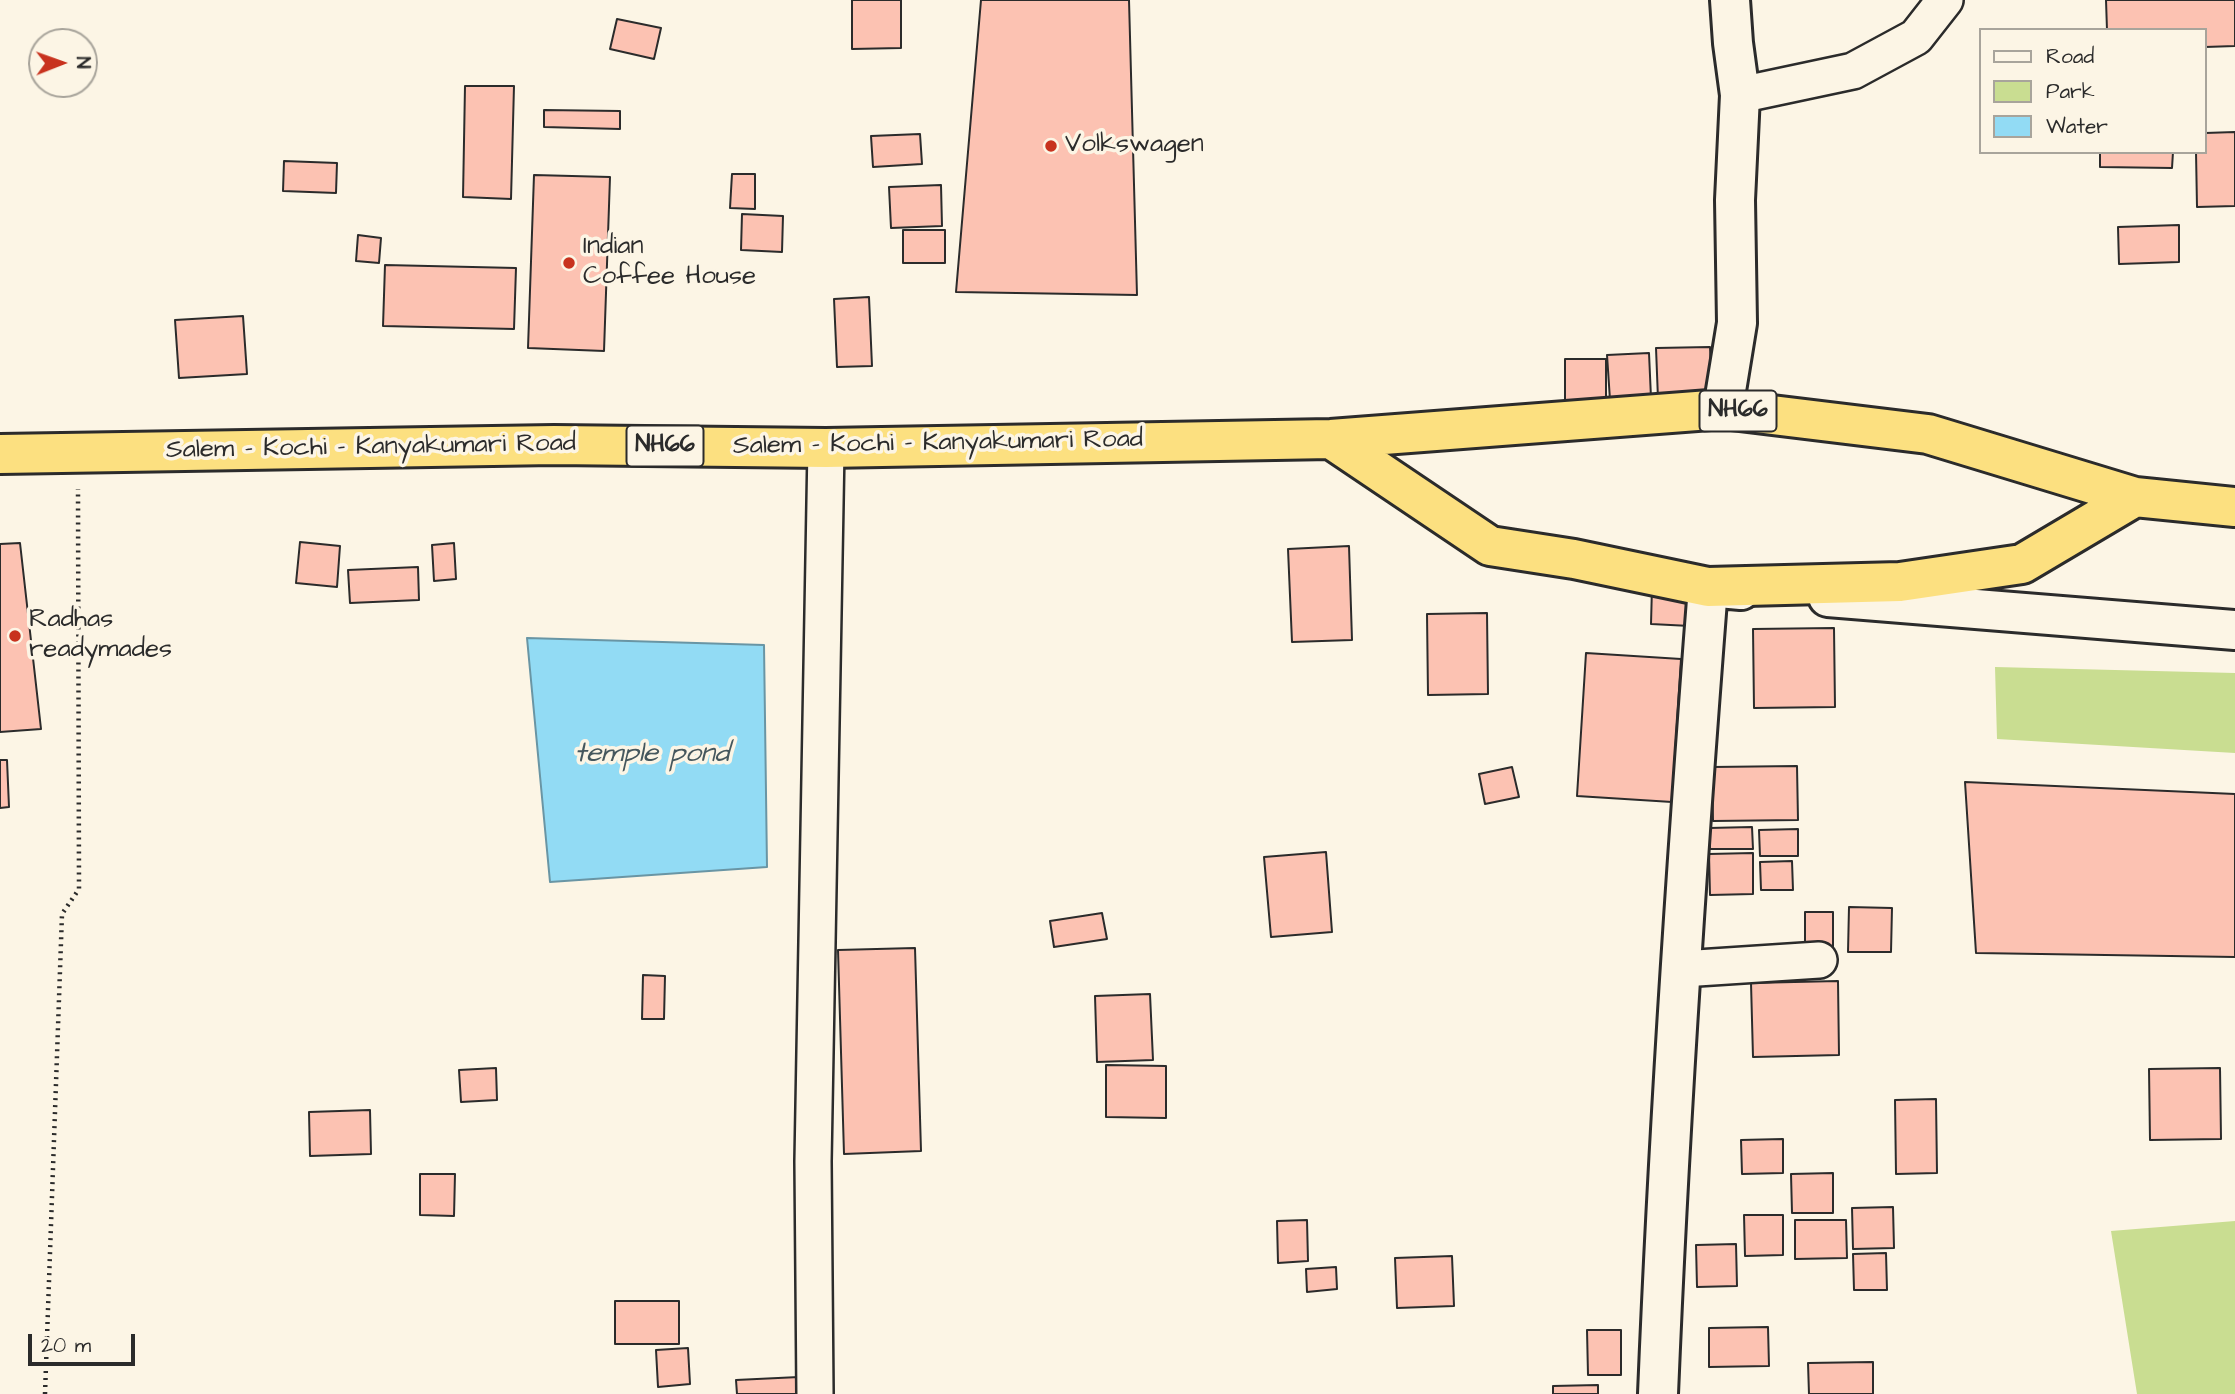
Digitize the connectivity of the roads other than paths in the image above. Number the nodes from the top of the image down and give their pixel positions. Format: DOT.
graph roads {
  1 [pos="1730,0"];
  2 [pos="1945,0"];
  3 [pos="1740,95"];
  4 [pos="1723,409"];
  5 [pos="1331,439"];
  6 [pos="826,448"];
  7 [pos="0,454"];
  8 [pos="2135,497"];
  9 [pos="2235,508"];
  10 [pos="1708,587"];
  11 [pos="2235,630"];
  12 [pos="1819,960"];
  13 [pos="1682,969"];
  14 [pos="815,1394"];
  15 [pos="1658,1394"];
  1 -- 3 [label="street"];
  2 -- 3 [label="street"];
  3 -- 4 [label="street"];
  4 -- 5 [label="highway, NH66"];
  4 -- 8 [label="highway, NH66"];
  5 -- 6 [label="highway, Salem - Kochi - Kanyakumari Road / NH66"];
  5 -- 10 [label="highway"];
  6 -- 7 [label="highway, Salem - Kochi - Kanyakumari Road / NH66"];
  6 -- 14 [label="street"];
  8 -- 9 [label="highway, NH66"];
  8 -- 10 [label="highway"];
  10 -- 11 [label="street"];
  10 -- 13 [label="street"];
  12 -- 13 [label="street"];
  13 -- 15 [label="street"];
}
